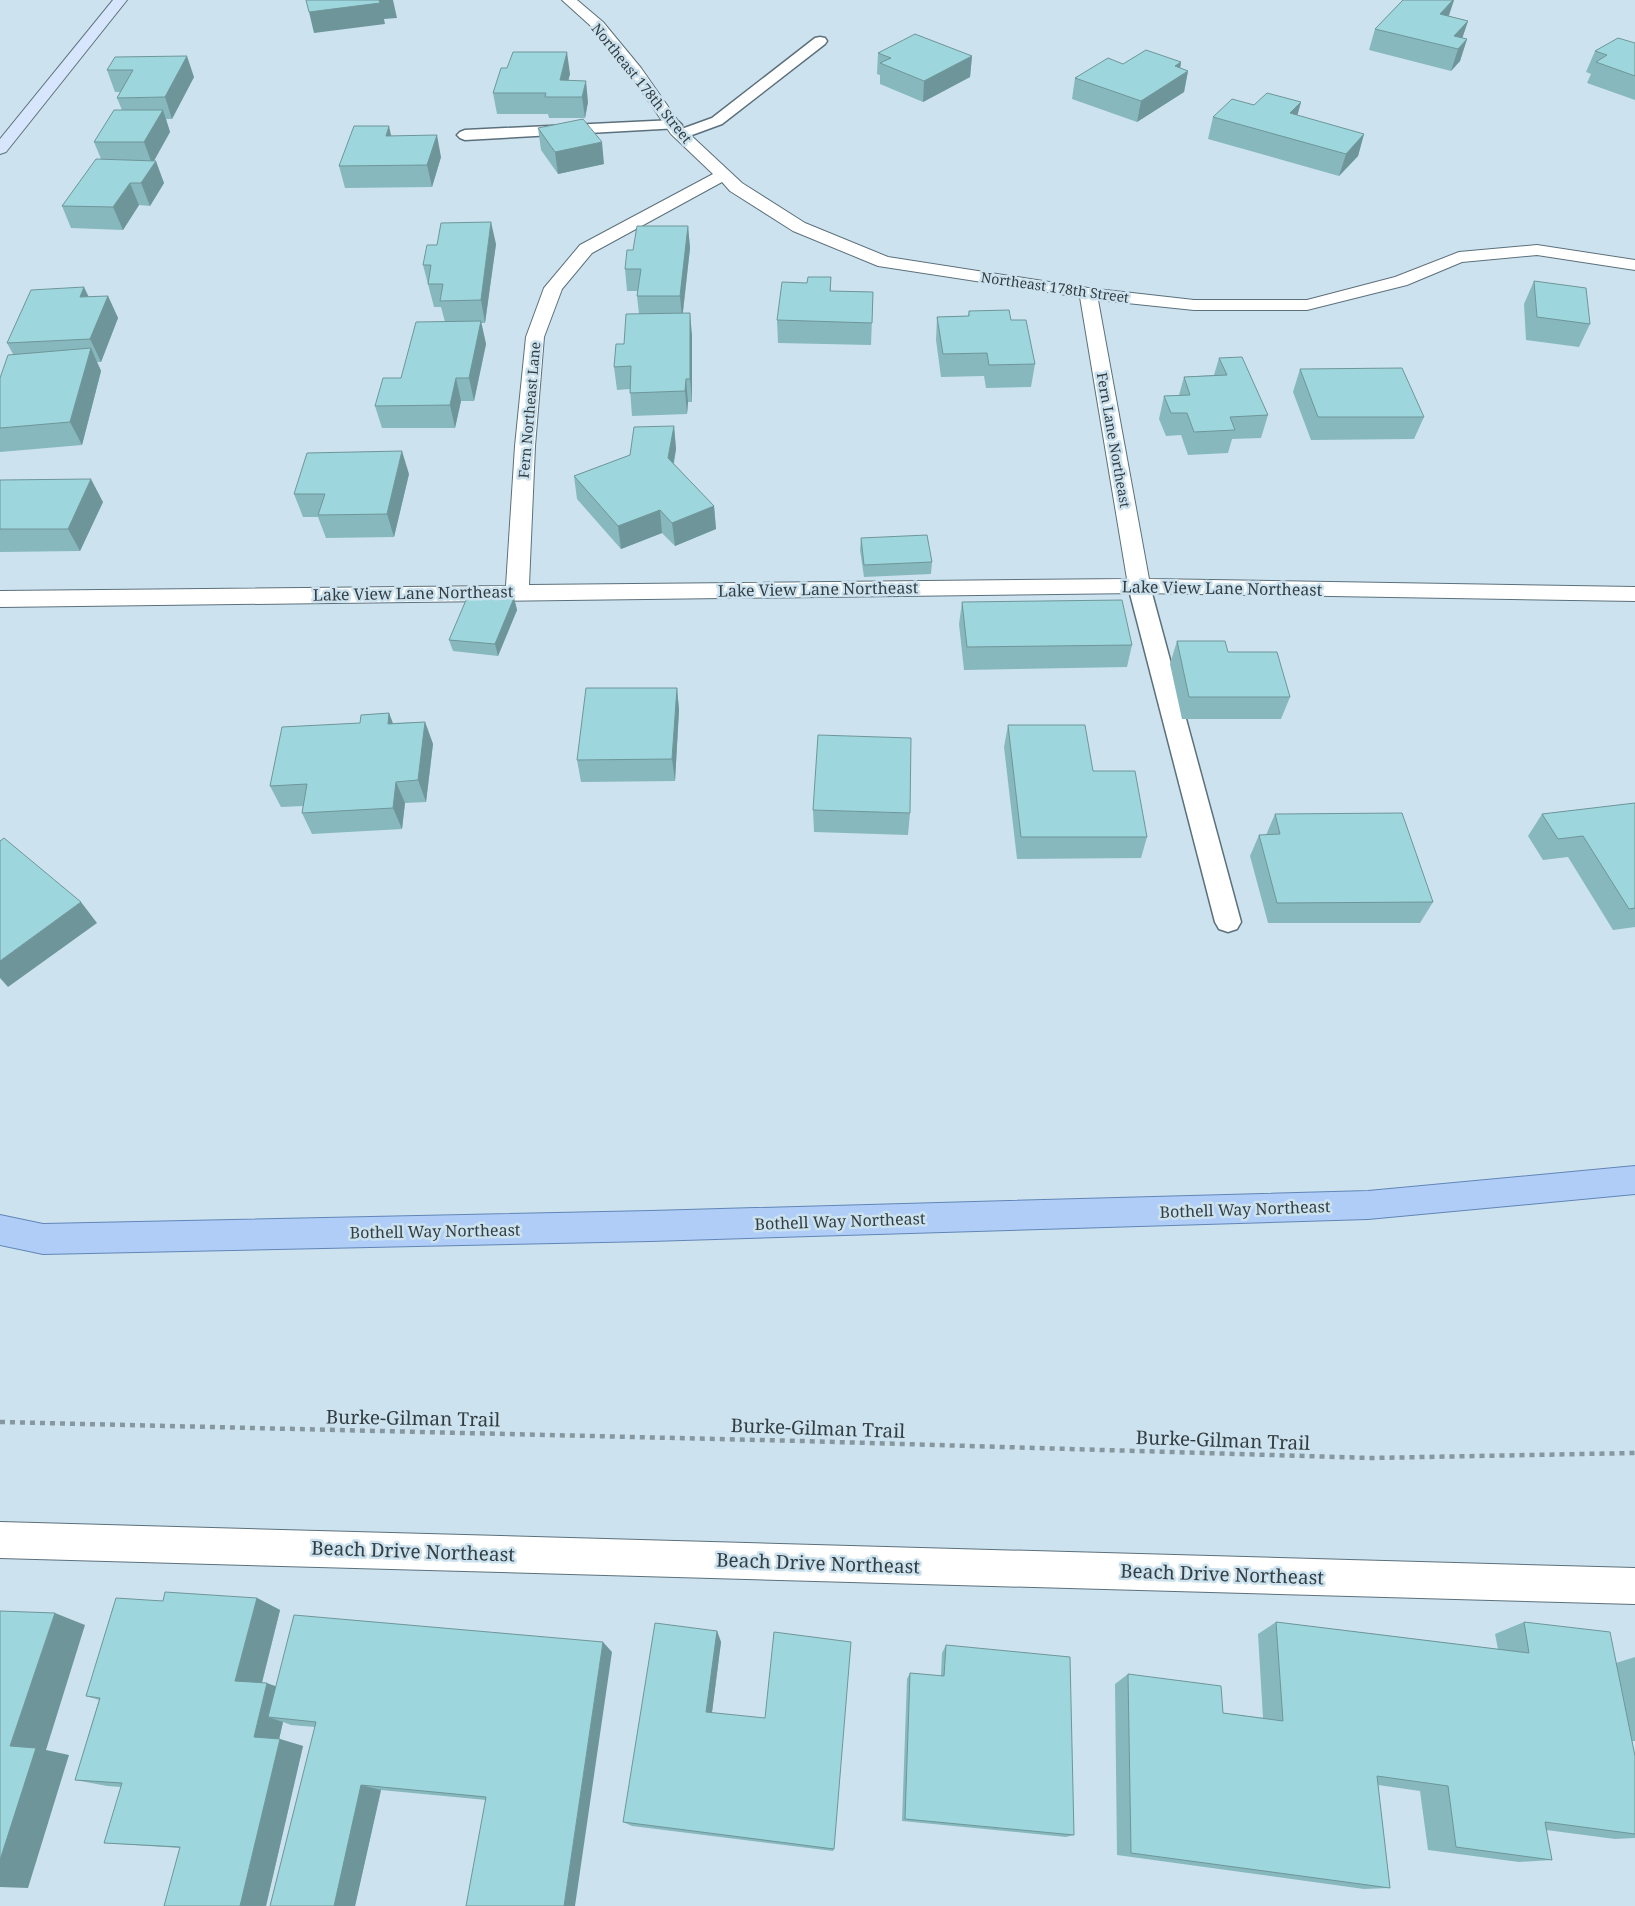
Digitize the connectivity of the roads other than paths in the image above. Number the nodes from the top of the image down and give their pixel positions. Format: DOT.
graph roads {
  1 [pos="120,0"];
  2 [pos="569,0"];
  3 [pos="820,41"];
  4 [pos="678,130"];
  5 [pos="465,135"];
  6 [pos="0,149"];
  7 [pos="724,175"];
  8 [pos="1635,265"];
  9 [pos="1088,293"];
  10 [pos="1139,586"];
  11 [pos="518,592"];
  12 [pos="1635,594"];
  13 [pos="0,599"];
  14 [pos="1228,922"];
  15 [pos="1635,1180"];
  16 [pos="0,1230"];
  17 [pos="43,1239"];
  18 [pos="0,1251"];
  19 [pos="0,1540"];
  20 [pos="1635,1586"];
  1 -- 6 [label="street"];
  2 -- 4 [label="street, Northeast 178th Street"];
  3 -- 4 [label="lane"];
  4 -- 5 [label="lane"];
  4 -- 7 [label="street, Northeast 178th Street"];
  7 -- 9 [label="street, Northeast 178th Street"];
  7 -- 11 [label="street, Fern Northeast Lane"];
  8 -- 9 [label="street, Northeast 178th Street"];
  9 -- 10 [label="street, Fern Lane Northeast"];
  10 -- 11 [label="street, Lake View Lane Northeast"];
  10 -- 12 [label="street, Lake View Lane Northeast"];
  10 -- 14 [label="lane"];
  11 -- 13 [label="street, Lake View Lane Northeast"];
  15 -- 17 [label="main road, Bothell Way Northeast"];
  16 -- 17 [label="main road, Bothell Way Northeast"];
  17 -- 18 [label="main road, Bothell Way Northeast"];
  19 -- 20 [label="street, Beach Drive Northeast"];
}
